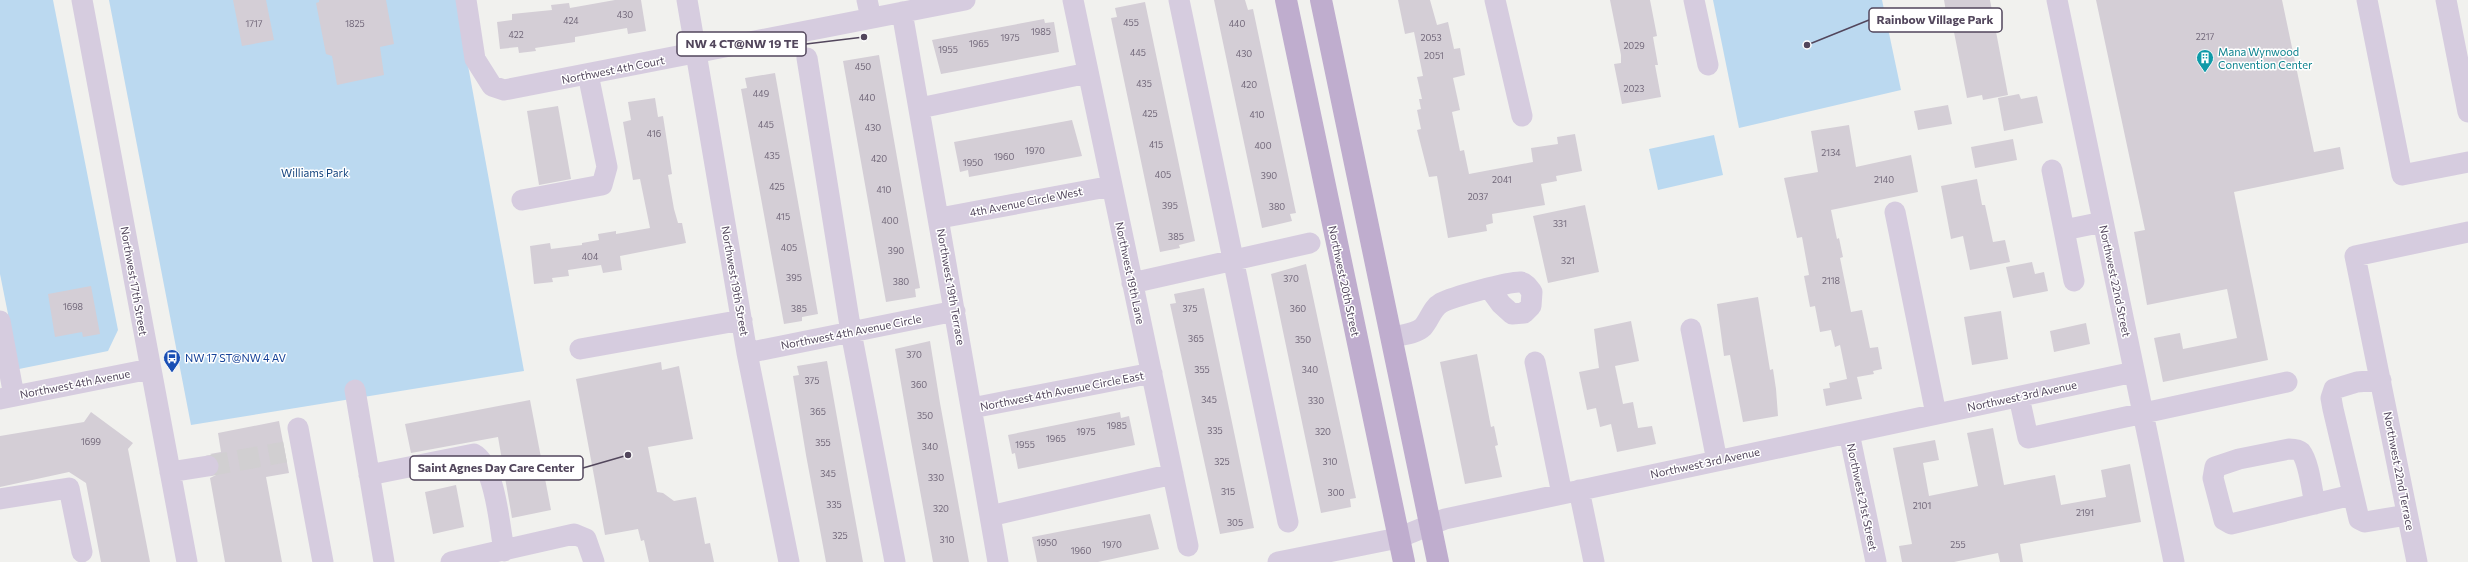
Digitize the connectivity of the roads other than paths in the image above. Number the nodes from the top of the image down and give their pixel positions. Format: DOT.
graph roads {
  1 [pos="82,0"];
  2 [pos="466,0"];
  3 [pos="687,0"];
  4 [pos="965,0"];
  5 [pos="1073,0"];
  6 [pos="1179,0"];
  7 [pos="1286,0"];
  8 [pos="1321,0"];
  9 [pos="1495,0"];
  10 [pos="1694,0"];
  11 [pos="2057,0"];
  12 [pos="2367,0"];
  13 [pos="2446,0"];
  14 [pos="869,9"];
  15 [pos="902,12"];
  16 [pos="696,54"];
  17 [pos="807,58"];
  18 [pos="1708,65"];
  19 [pos="1088,73"];
  20 [pos="588,74"];
  21 [pos="920,108"];
  22 [pos="2468,112"];
  23 [pos="1522,116"];
  24 [pos="2468,162"];
  25 [pos="2052,170"];
  26 [pos="1112,186"];
  27 [pos="522,200"];
  28 [pos="1895,212"];
  29 [pos="940,218"];
  30 [pos="2103,222"];
  31 [pos="2064,230"];
  32 [pos="2468,232"];
  33 [pos="1310,243"];
  34 [pos="1234,260"];
  35 [pos="2074,281"];
  36 [pos="1132,283"];
  37 [pos="1490,289"];
  38 [pos="955,311"];
  39 [pos="742,320"];
  40 [pos="0,321"];
  41 [pos="1691,330"];
  42 [pos="851,332"];
  43 [pos="1392,337"];
  44 [pos="580,349"];
  45 [pos="747,353"];
  46 [pos="1535,362"];
  47 [pos="150,368"];
  48 [pos="2134,372"];
  49 [pos="1152,373"];
  50 [pos="2381,380"];
  51 [pos="2287,382"];
  52 [pos="355,390"];
  53 [pos="2019,396"];
  54 [pos="7,398"];
  55 [pos="972,408"];
  56 [pos="1936,414"];
  57 [pos="2143,414"];
  58 [pos="298,428"];
  59 [pos="1849,433"];
  60 [pos="1717,461"];
  61 [pos="208,466"];
  62 [pos="170,472"];
  63 [pos="1173,474"];
  64 [pos="369,475"];
  65 [pos="1570,492"];
  66 [pos="2352,495"];
  67 [pos="0,500"];
  68 [pos="2315,504"];
  69 [pos="2407,515"];
  70 [pos="990,516"];
  71 [pos="1288,522"];
  72 [pos="1431,525"];
  73 [pos="1398,538"];
  74 [pos="1188,546"];
  75 [pos="504,551"];
  76 [pos="82,552"];
  77 [pos="481,559"];
  78 [pos="187,562"];
  79 [pos="323,562"];
  80 [pos="384,562"];
  81 [pos="451,562"];
  82 [pos="594,562"];
  83 [pos="789,562"];
  84 [pos="895,562"];
  85 [pos="998,562"];
  86 [pos="1278,562"];
  87 [pos="1404,562"];
  88 [pos="1438,562"];
  89 [pos="1594,562"];
  90 [pos="1876,562"];
  91 [pos="2174,562"];
  92 [pos="2417,562"];
  1 -- 47 [label="street, Northwest 17th Street"];
  2 -- 20 [label="street, Northwest 4th Court"];
  3 -- 16 [label="street, Northwest 19th Street"];
  4 -- 15 [label="street, Northwest 4th Court"];
  5 -- 19 [label="street, Northwest 19th Lane"];
  6 -- 34 [label="street"];
  7 -- 73 [label="main road, Northwest 20th Street"];
  8 -- 43 [label="main road"];
  9 -- 23 [label="street"];
  10 -- 18 [label="street"];
  11 -- 30 [label="street, Northwest 22nd Street"];
  12 -- 24 [label="street"];
  13 -- 22 [label="street"];
  14 -- 15 [label="street, Northwest 4th Court"];
  14 -- 16 [label="street, Northwest 4th Court"];
  15 -- 21 [label="street, Northwest 19th Terrace"];
  16 -- 20 [label="street, Northwest 4th Court"];
  16 -- 39 [label="street, Northwest 19th Street"];
  17 -- 42 [label="street"];
  19 -- 21 [label="street"];
  19 -- 26 [label="street, Northwest 19th Lane"];
  20 -- 27 [label="street"];
  21 -- 29 [label="street, Northwest 19th Terrace"];
  25 -- 31 [label="street"];
  26 -- 29 [label="street, 4th Avenue Circle West"];
  26 -- 36 [label="street, Northwest 19th Lane"];
  28 -- 56 [label="street"];
  29 -- 38 [label="street, Northwest 19th Terrace"];
  30 -- 31 [label="street"];
  30 -- 48 [label="street, Northwest 22nd Street"];
  31 -- 35 [label="street"];
  32 -- 50 [label="street, Northwest 22nd Terrace"];
  33 -- 34 [label="street"];
  34 -- 36 [label="street"];
  34 -- 71 [label="street"];
  36 -- 49 [label="street, Northwest 19th Lane"];
  37 -- 43 [label="street"];
  38 -- 42 [label="street, Northwest 4th Avenue Circle"];
  38 -- 55 [label="street, Northwest 19th Terrace"];
  39 -- 44 [label="street"];
  39 -- 45 [label="street, Northwest 19th Street"];
  40 -- 54 [label="street"];
  41 -- 60 [label="street"];
  42 -- 45 [label="street, Northwest 4th Avenue Circle"];
  42 -- 84 [label="street"];
  43 -- 72 [label="main road"];
  45 -- 83 [label="street, Northwest 19th Street"];
  46 -- 65 [label="street"];
  47 -- 54 [label="street, Northwest 4th Avenue"];
  47 -- 62 [label="street, Northwest 17th Street"];
  48 -- 53 [label="street, Northwest 3rd Avenue"];
  48 -- 57 [label="street, Northwest 22nd Street"];
  49 -- 55 [label="street, Northwest 4th Avenue Circle East"];
  49 -- 63 [label="street, Northwest 19th Lane"];
  50 -- 66 [label="street"];
  50 -- 69 [label="street, Northwest 22nd Terrace"];
  51 -- 57 [label="street"];
  52 -- 64 [label="street"];
  53 -- 56 [label="street, Northwest 3rd Avenue"];
  53 -- 57 [label="street"];
  55 -- 70 [label="street, Northwest 19th Terrace"];
  56 -- 59 [label="street, Northwest 3rd Avenue"];
  57 -- 91 [label="street, Northwest 22nd Street"];
  58 -- 79 [label="street"];
  59 -- 60 [label="street, Northwest 3rd Avenue"];
  59 -- 90 [label="street, Northwest 21st Street"];
  60 -- 65 [label="street, Northwest 3rd Avenue"];
  61 -- 62 [label="street"];
  62 -- 78 [label="street, Northwest 17th Street"];
  63 -- 70 [label="street"];
  63 -- 74 [label="street, Northwest 19th Lane"];
  64 -- 75 [label="street"];
  64 -- 80 [label="street"];
  65 -- 72 [label="street, Northwest 3rd Avenue"];
  65 -- 89 [label="street"];
  66 -- 68 [label="street"];
  66 -- 69 [label="street"];
  67 -- 76 [label="street"];
  68 -- 68 [label="street"];
  69 -- 92 [label="street, Northwest 22nd Terrace"];
  70 -- 85 [label="street, Northwest 19th Terrace"];
  72 -- 73 [label="street, Northwest 3rd Avenue"];
  72 -- 88 [label="main road"];
  73 -- 86 [label="street, Northwest 3rd Avenue"];
  73 -- 87 [label="main road, Northwest 20th Street"];
  75 -- 77 [label="street"];
  75 -- 82 [label="street"];
  77 -- 81 [label="street"];
}
